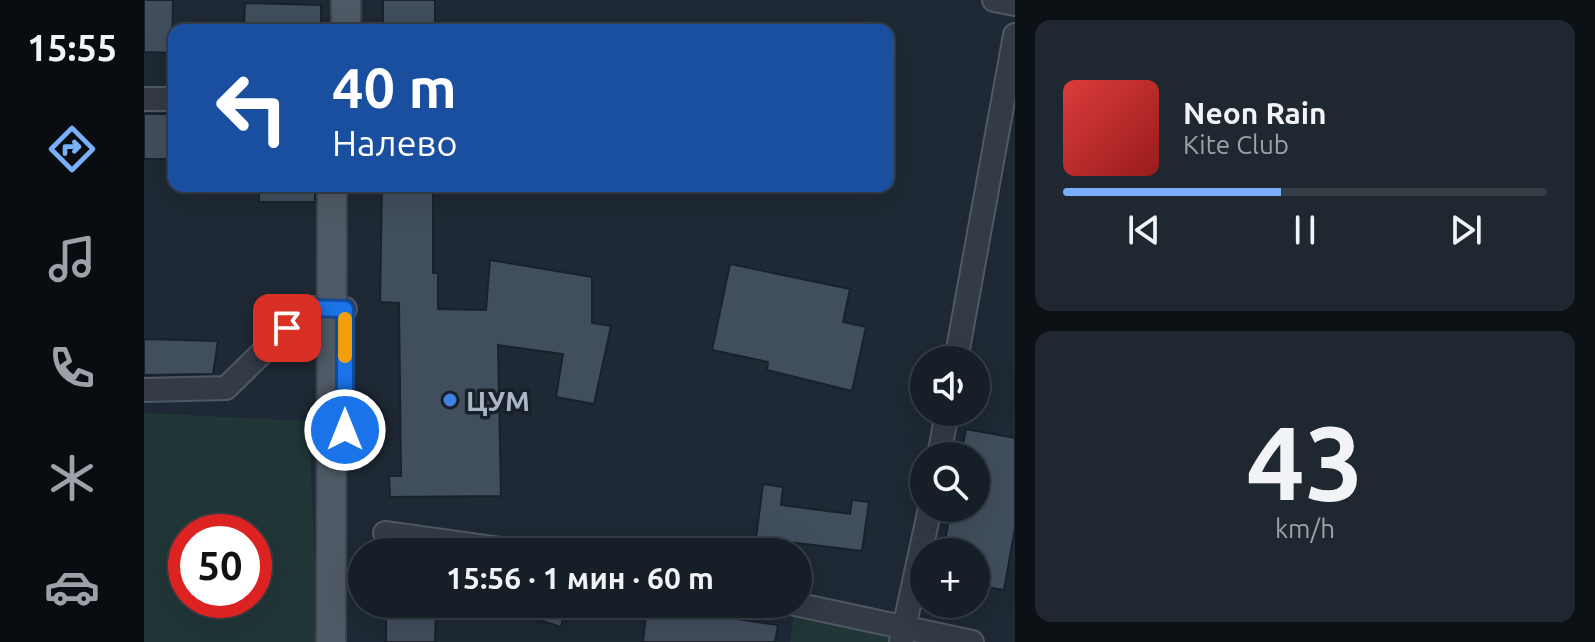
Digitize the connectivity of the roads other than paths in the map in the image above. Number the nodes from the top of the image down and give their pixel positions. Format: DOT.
graph roads {
  1 [pos="332,0"];
  2 [pos="346,0"];
  3 [pos="994,0"];
  4 [pos="1015,4"];
  5 [pos="332,24"];
  6 [pos="346,24"];
  7 [pos="1015,35"];
  8 [pos="144,99"];
  9 [pos="168,99"];
  10 [pos="332,192"];
  11 [pos="345,192"];
  12 [pos="339,309"];
  13 [pos="959,346"];
  14 [pos="144,390"];
  15 [pos="927,522"];
  16 [pos="385,533"];
  17 [pos="421,538"];
  18 [pos="812,609"];
  19 [pos="902,634"];
  20 [pos="331,642"];
  21 [pos="346,642"];
  22 [pos="972,642"];
  1 -- 5 [label="main road"];
  2 -- 6 [label="main road"];
  3 -- 4 [label="street"];
  7 -- 13 [label="street"];
  8 -- 9 [label="street"];
  10 -- 12 [label="main road"];
  11 -- 12 [label="main road"];
  12 -- 14 [label="street"];
  12 -- 20 [label="main road"];
  12 -- 21 [label="main road"];
  15 -- 19 [label="street"];
  16 -- 17 [label="street"];
  18 -- 19 [label="street"];
  19 -- 22 [label="street"];
}
